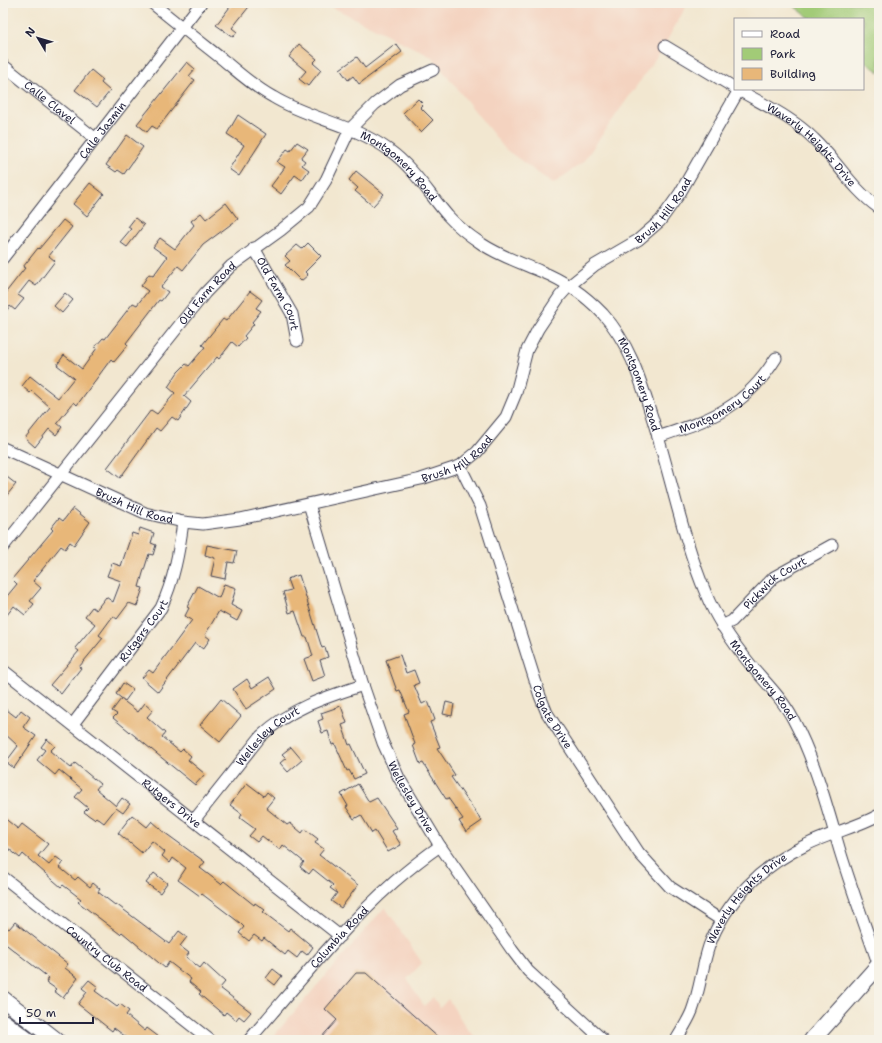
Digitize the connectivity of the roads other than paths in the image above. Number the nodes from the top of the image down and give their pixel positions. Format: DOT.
graph roads {
  1 [pos="152,3"];
  2 [pos="201,3"];
  3 [pos="182,27"];
  4 [pos="665,46"];
  5 [pos="3,66"];
  6 [pos="433,70"];
  7 [pos="734,87"];
  8 [pos="736,90"];
  9 [pos="739,90"];
  10 [pos="350,129"];
  11 [pos="96,139"];
  12 [pos="879,208"];
  13 [pos="254,248"];
  14 [pos="3,258"];
  15 [pos="569,286"];
  16 [pos="297,341"];
  17 [pos="776,358"];
  18 [pos="658,436"];
  19 [pos="3,448"];
  20 [pos="460,466"];
  21 [pos="60,474"];
  22 [pos="309,504"];
  23 [pos="183,522"];
  24 [pos="832,545"];
  25 [pos="3,547"];
  26 [pos="722,626"];
  27 [pos="3,670"];
  28 [pos="363,685"];
  29 [pos="73,724"];
  30 [pos="879,815"];
  31 [pos="195,820"];
  32 [pos="835,834"];
  33 [pos="440,846"];
  34 [pos="3,877"];
  35 [pos="720,920"];
  36 [pos="340,936"];
  37 [pos="879,966"];
  38 [pos="3,999"];
  39 [pos="3,1022"];
  40 [pos="27,1040"];
  41 [pos="56,1040"];
  42 [pos="210,1040"];
  43 [pos="249,1040"];
  44 [pos="603,1040"];
  45 [pos="676,1040"];
  46 [pos="812,1040"];
  1 -- 3 [label="street, Montgomery Road"];
  2 -- 3 [label="street, Calle Jazmin"];
  3 -- 10 [label="street, Montgomery Road"];
  3 -- 11 [label="street, Calle Jazmin"];
  4 -- 7 [label="street, Waverly Heights Drive"];
  5 -- 11 [label="street, Calle Clavel"];
  6 -- 10 [label="street, Old Farm Road"];
  8 -- 15 [label="street, Brush Hill Road"];
  9 -- 12 [label="street, Waverly Heights Drive"];
  10 -- 13 [label="street, Old Farm Road"];
  10 -- 15 [label="street, Montgomery Road"];
  11 -- 14 [label="street, Calle Jazmin"];
  13 -- 16 [label="street, Old Farm Court"];
  13 -- 21 [label="street, Old Farm Road"];
  15 -- 18 [label="street, Montgomery Road"];
  15 -- 20 [label="street, Brush Hill Road"];
  17 -- 18 [label="street, Montgomery Court"];
  18 -- 26 [label="street, Montgomery Road"];
  19 -- 21 [label="street, Brush Hill Road"];
  20 -- 22 [label="street, Brush Hill Road"];
  20 -- 35 [label="street, Colgate Drive"];
  21 -- 23 [label="street, Brush Hill Road"];
  21 -- 25 [label="street, Old Farm Road"];
  22 -- 23 [label="street, Brush Hill Road"];
  22 -- 28 [label="street, Wellesley Drive"];
  23 -- 29 [label="street, Rutgers Court"];
  24 -- 26 [label="street, Pickwick Court"];
  26 -- 32 [label="street, Montgomery Road"];
  27 -- 29 [label="street, Rutgers Drive"];
  28 -- 31 [label="street, Wellesley Court"];
  28 -- 33 [label="street, Wellesley Drive"];
  29 -- 31 [label="street, Rutgers Drive"];
  30 -- 32 [label="street, Waverly Heights Drive"];
  31 -- 36 [label="street, Rutgers Drive"];
  32 -- 35 [label="street, Waverly Heights Drive"];
  32 -- 37 [label="street, Montgomery Road"];
  33 -- 36 [label="street, Columbia Road"];
  33 -- 44 [label="street, Wellesley Drive"];
  34 -- 42 [label="street, Country Club Road"];
  35 -- 45 [label="street, Waverly Heights Drive"];
  36 -- 43 [label="street, Columbia Road"];
  37 -- 46 [label="main road"];
  38 -- 41 [label="main road"];
  39 -- 40 [label="main road"];
}
